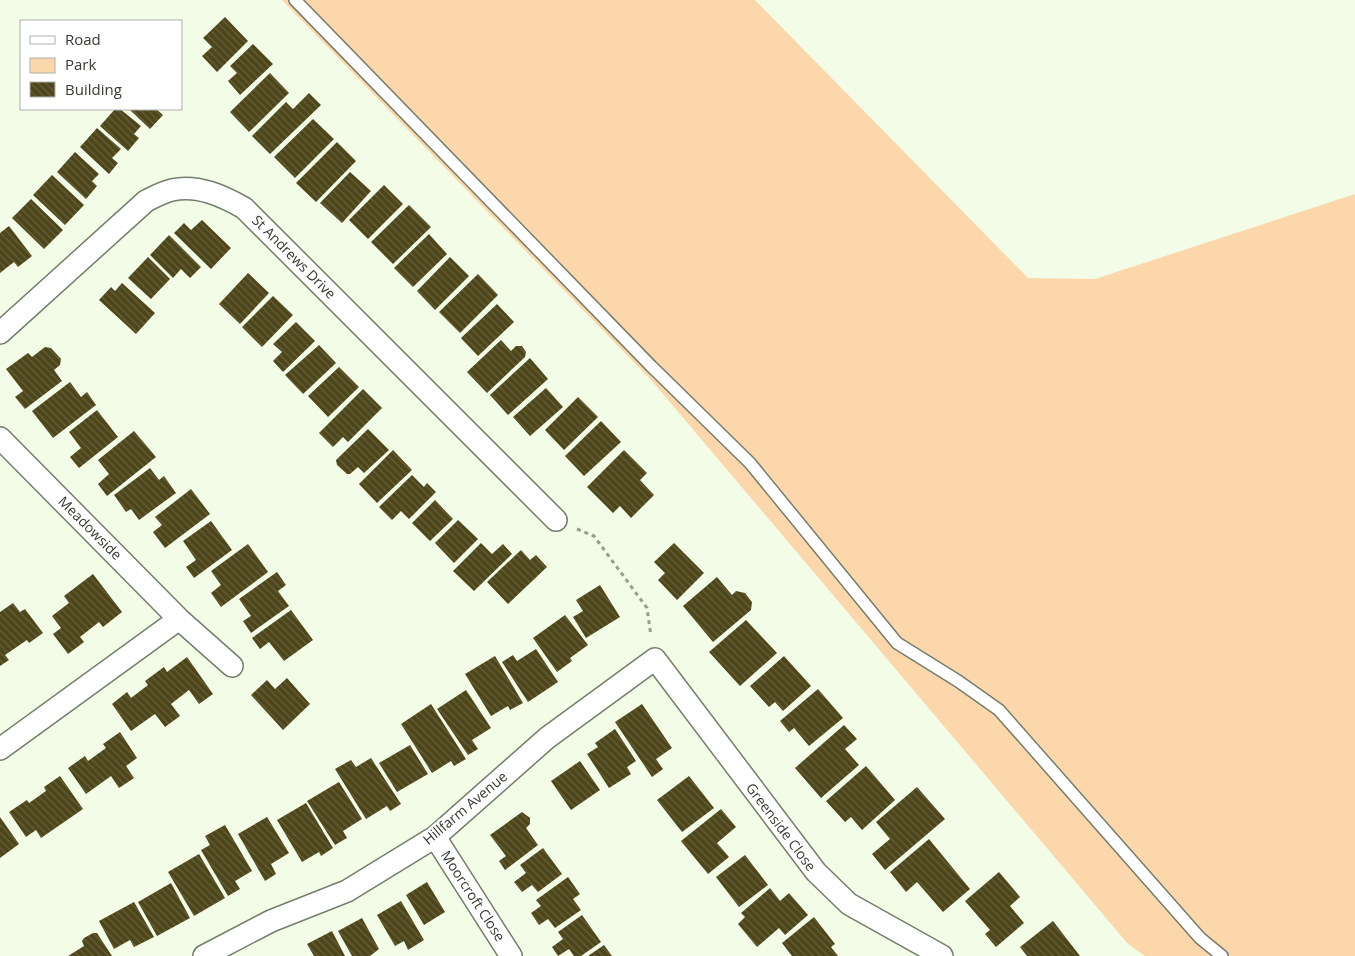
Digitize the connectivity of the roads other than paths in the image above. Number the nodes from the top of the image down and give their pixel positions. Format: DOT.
graph roads {
  1 [pos="295,0"];
  2 [pos="0,333"];
  3 [pos="0,438"];
  4 [pos="556,520"];
  5 [pos="179,619"];
  6 [pos="655,659"];
  7 [pos="232,666"];
  8 [pos="0,750"];
  9 [pos="435,837"];
  10 [pos="204,956"];
  11 [pos="511,956"];
  12 [pos="942,956"];
  13 [pos="1222,956"];
  1 -- 13 [label="lane"];
  2 -- 4 [label="street, St Andrews Drive"];
  3 -- 5 [label="street, Meadowside"];
  5 -- 7 [label="street, Meadowside"];
  5 -- 8 [label="street"];
  6 -- 9 [label="street, Hillfarm Avenue"];
  6 -- 12 [label="street, Greenside Close"];
  9 -- 10 [label="street, Hillfarm Avenue"];
  9 -- 11 [label="street, Moorcroft Close"];
}
